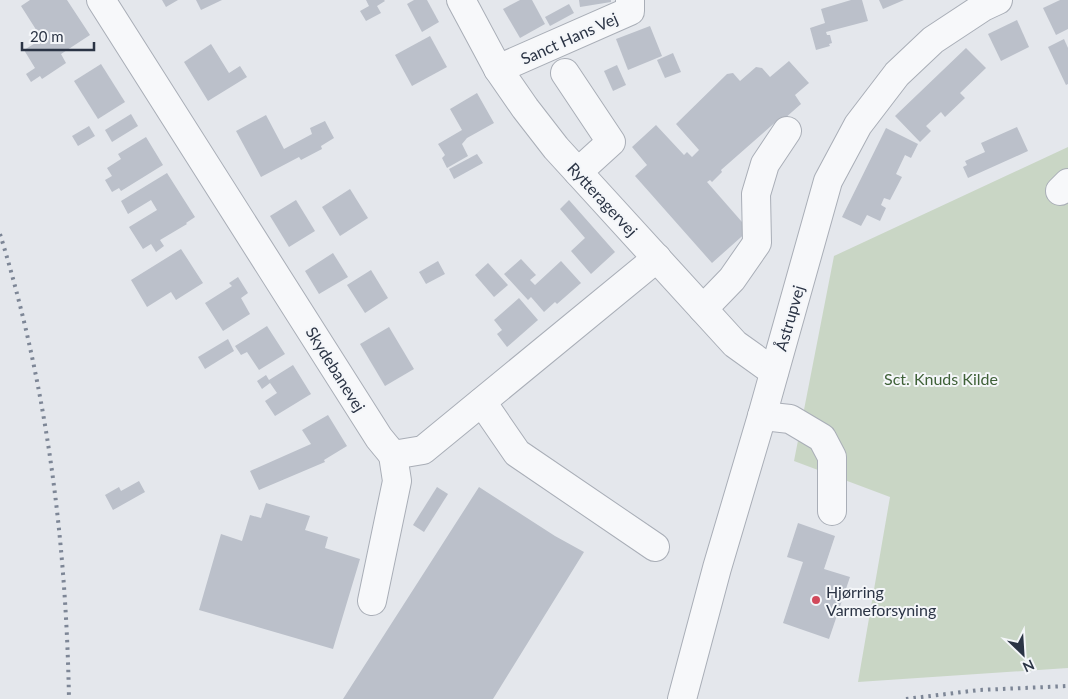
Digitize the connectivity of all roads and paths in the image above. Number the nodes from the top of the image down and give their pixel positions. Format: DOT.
graph roads {
  1 [pos="101,0"];
  2 [pos="462,0"];
  3 [pos="630,0"];
  4 [pos="998,0"];
  5 [pos="498,69"];
  6 [pos="565,72"];
  7 [pos="787,131"];
  8 [pos="578,172"];
  9 [pos="657,258"];
  10 [pos="703,309"];
  11 [pos="774,372"];
  12 [pos="482,402"];
  13 [pos="762,416"];
  14 [pos="393,456"];
  15 [pos="832,511"];
  16 [pos="654,548"];
  17 [pos="372,601"];
  18 [pos="682,699"];
  1 -- 14 [label="street, Skydebanevej"];
  2 -- 5 [label="street, Rytteragervej"];
  3 -- 5 [label="street, Sanct Hans Vej"];
  4 -- 11 [label="street, Åstrupvej"];
  5 -- 8 [label="street, Rytteragervej"];
  6 -- 8 [label="street"];
  7 -- 10 [label="street"];
  8 -- 9 [label="street, Rytteragervej"];
  9 -- 10 [label="street, Rytteragervej"];
  9 -- 12 [label="street"];
  10 -- 11 [label="street, Rytteragervej"];
  11 -- 13 [label="street, Åstrupvej"];
  12 -- 14 [label="street"];
  12 -- 16 [label="street"];
  13 -- 15 [label="street"];
  13 -- 18 [label="street, Åstrupvej"];
  14 -- 17 [label="street"];
}
